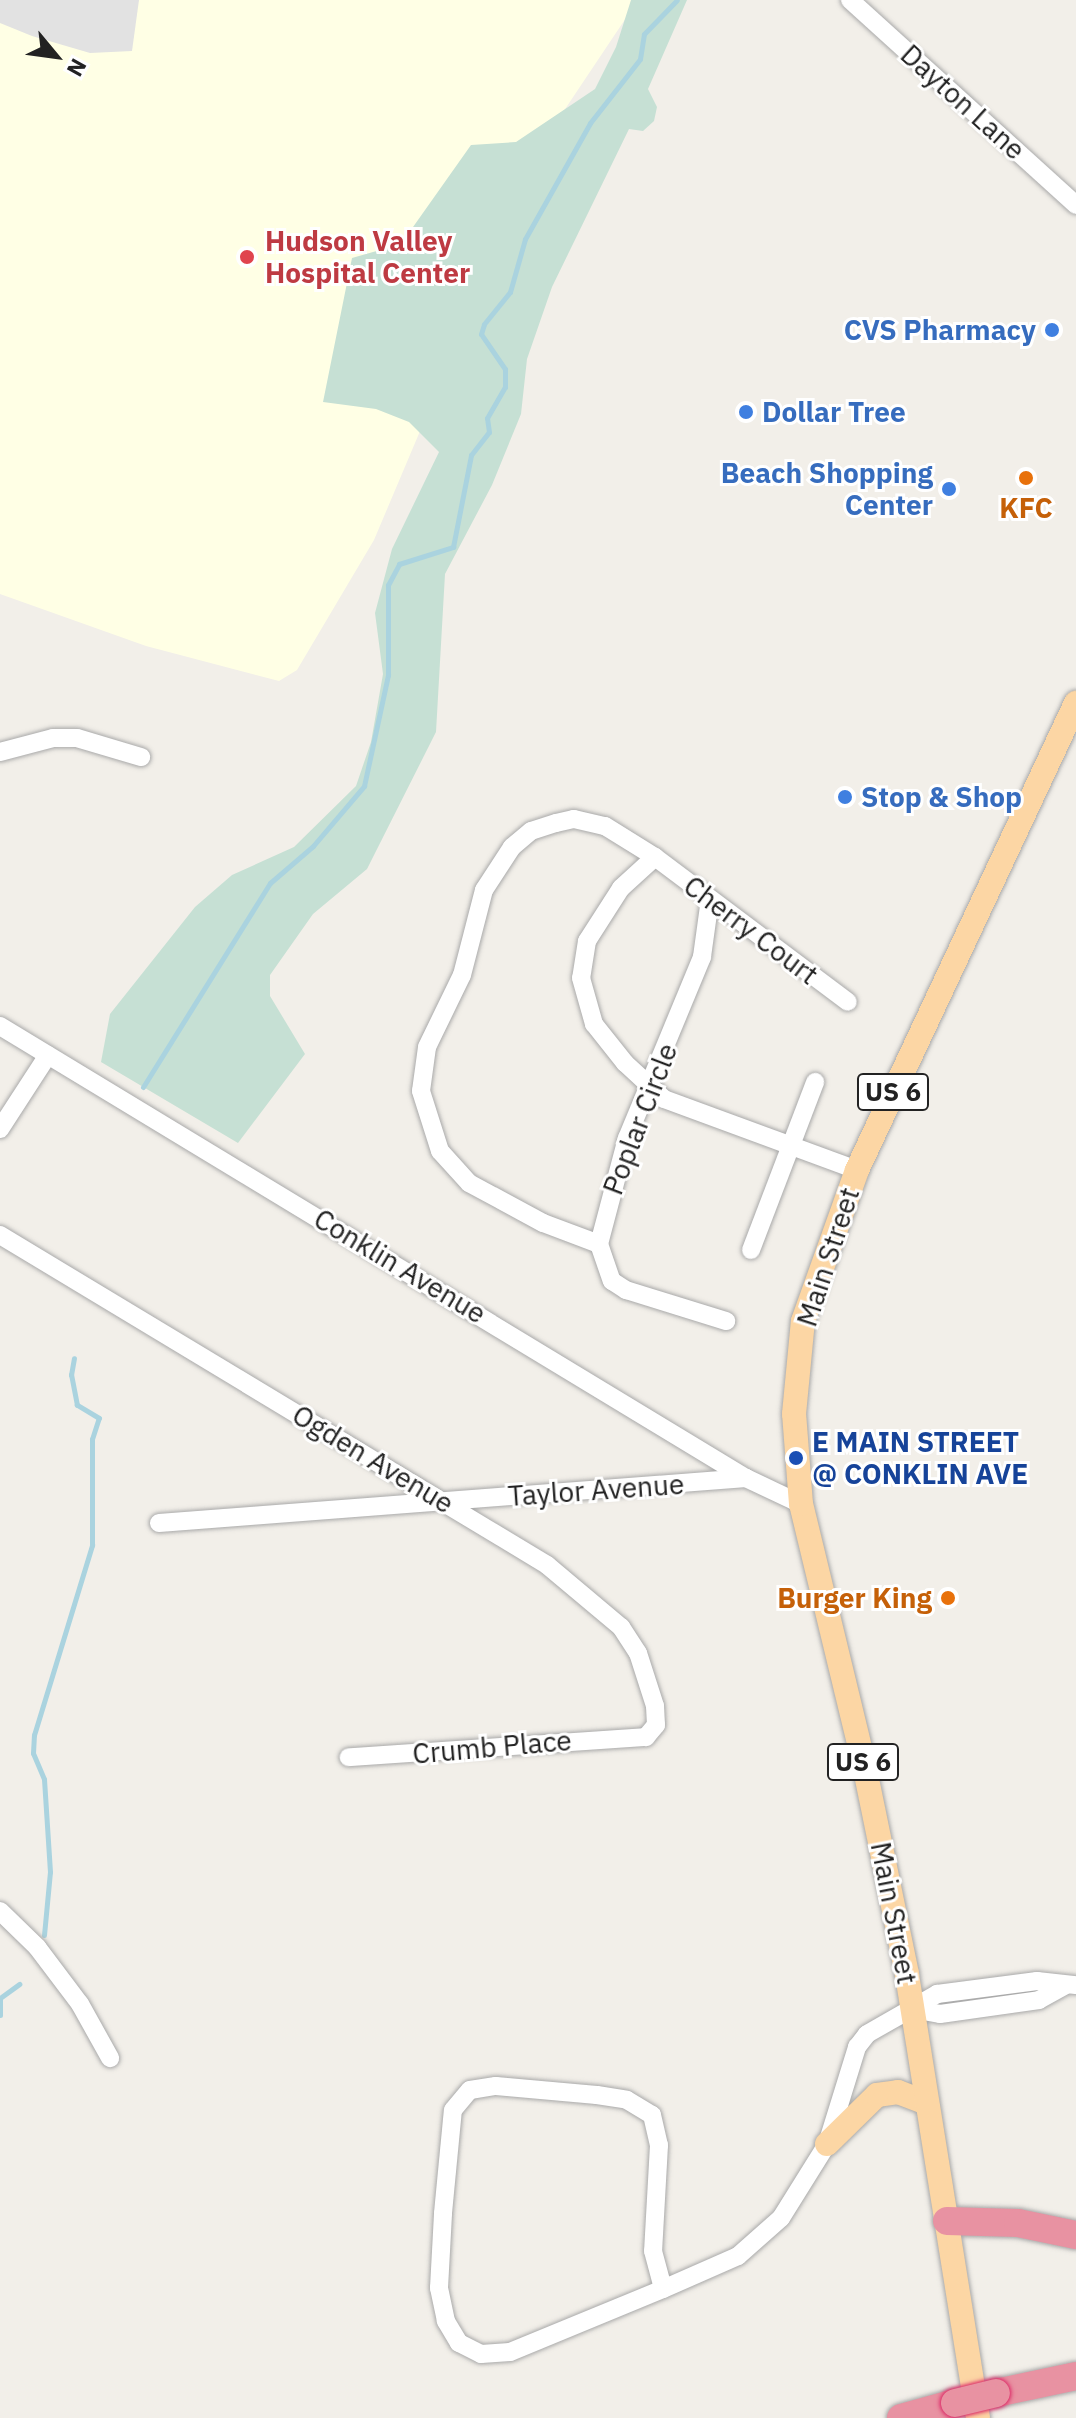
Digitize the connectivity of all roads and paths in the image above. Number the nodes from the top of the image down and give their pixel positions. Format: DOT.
graph roads {
  1 [pos="850,0"];
  2 [pos="1076,205"];
  3 [pos="1076,703"];
  4 [pos="0,752"];
  5 [pos="141,757"];
  6 [pos="655,857"];
  7 [pos="710,899"];
  8 [pos="848,1002"];
  9 [pos="0,1026"];
  10 [pos="48,1055"];
  11 [pos="815,1082"];
  12 [pos="651,1088"];
  13 [pos="0,1129"];
  14 [pos="787,1146"];
  15 [pos="857,1170"];
  16 [pos="0,1235"];
  17 [pos="599,1244"];
  18 [pos="751,1250"];
  19 [pos="726,1321"];
  20 [pos="746,1478"];
  21 [pos="445,1501"];
  22 [pos="801,1504"];
  23 [pos="159,1523"];
  24 [pos="634,1737"];
  25 [pos="349,1757"];
  26 [pos="0,1911"];
  27 [pos="1070,1986"];
  28 [pos="912,2009"];
  29 [pos="110,2058"];
  30 [pos="927,2103"];
  31 [pos="827,2144"];
  32 [pos="947,2221"];
  33 [pos="1076,2235"];
  34 [pos="663,2289"];
  35 [pos="1076,2376"];
  36 [pos="1076,2395"];
  37 [pos="980,2409"];
  38 [pos="901,2418"];
  1 -- 2 [label="street, Dayton Lane"];
  3 -- 15 [label="main road, Main Street / US 6"];
  4 -- 5 [label="street"];
  6 -- 7 [label="street, Cherry Court"];
  6 -- 12 [label="street"];
  6 -- 17 [label="street"];
  7 -- 8 [label="street, Cherry Court"];
  7 -- 12 [label="street, Poplar Circle"];
  9 -- 10 [label="street, Conklin Avenue"];
  10 -- 13 [label="street"];
  10 -- 20 [label="street, Conklin Avenue"];
  11 -- 14 [label="street"];
  12 -- 14 [label="street"];
  12 -- 17 [label="street, Poplar Circle"];
  14 -- 15 [label="street"];
  14 -- 18 [label="street"];
  15 -- 22 [label="main road, Main Street / US 6"];
  16 -- 21 [label="street, Ogden Avenue"];
  17 -- 19 [label="street"];
  20 -- 21 [label="street, Taylor Avenue"];
  20 -- 22 [label="street, Conklin Avenue"];
  21 -- 23 [label="street, Taylor Avenue"];
  21 -- 24 [label="street, Ogden Avenue"];
  22 -- 28 [label="main road, Main Street / US 6"];
  24 -- 25 [label="street, Crumb Place"];
  26 -- 29 [label="street"];
  27 -- 28 [label="street"];
  28 -- 30 [label="main road, Main Street / US 6"];
  28 -- 31 [label="street"];
  30 -- 31 [label="main road"];
  30 -- 32 [label="main road, Main Street / US 6"];
  31 -- 34 [label="street"];
  32 -- 33 [label="highway"];
  32 -- 37 [label="main road, Main Street / US 6"];
  34 -- 34 [label="street"];
  35 -- 37 [label="highway"];
  36 -- 37 [label="highway"];
  37 -- 38 [label="highway"];
}
